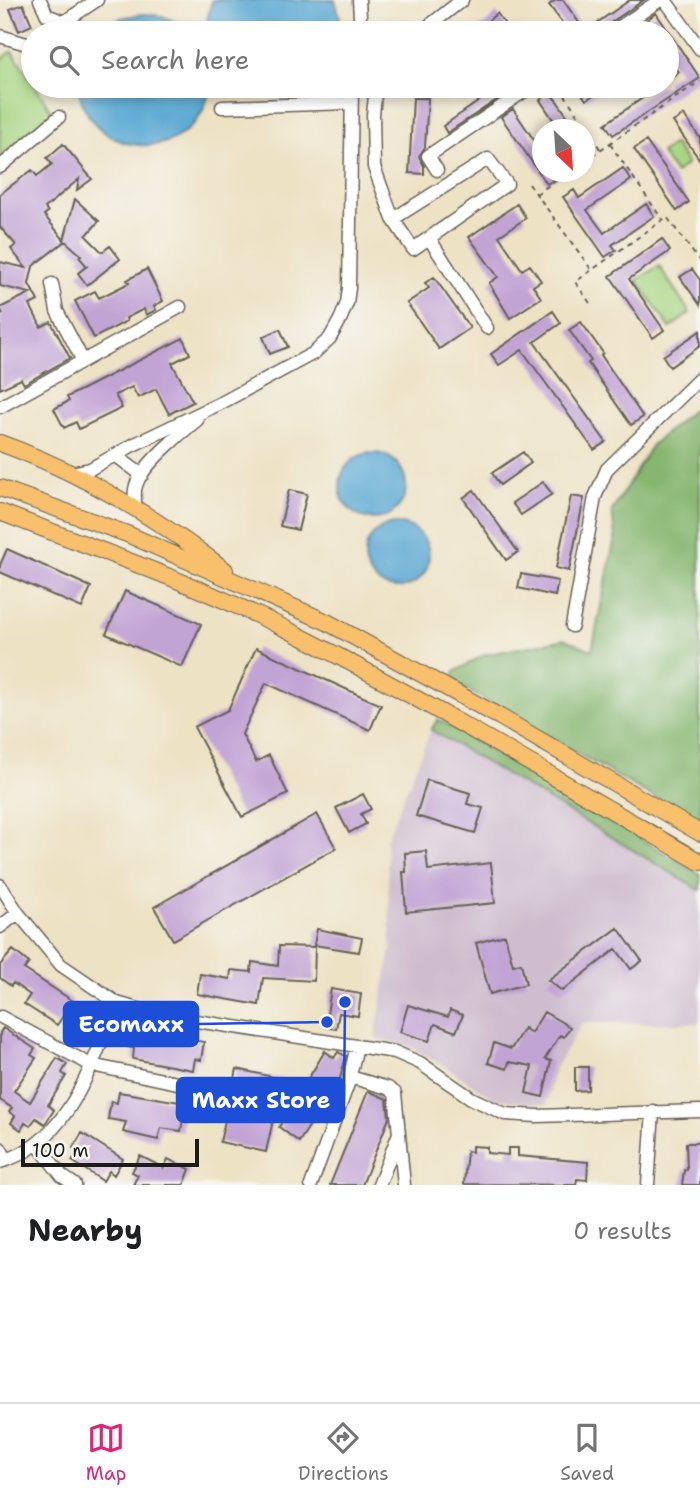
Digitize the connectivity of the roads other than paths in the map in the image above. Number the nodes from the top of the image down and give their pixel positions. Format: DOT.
graph roads {
  1 [pos="40,0"];
  2 [pos="97,0"];
  3 [pos="359,0"];
  4 [pos="462,0"];
  5 [pos="663,0"];
  6 [pos="54,21"];
  7 [pos="72,21"];
  8 [pos="360,21"];
  9 [pos="435,21"];
  10 [pos="630,21"];
  11 [pos="679,21"];
  12 [pos="679,22"];
  13 [pos="0,36"];
  14 [pos="21,42"];
  15 [pos="700,50"];
  16 [pos="351,98"];
  17 [pos="375,98"];
  18 [pos="514,98"];
  19 [pos="351,103"];
  20 [pos="222,107"];
  21 [pos="60,117"];
  22 [pos="0,167"];
  23 [pos="437,170"];
  24 [pos="393,219"];
  25 [pos="429,238"];
  26 [pos="52,284"];
  27 [pos="180,307"];
  28 [pos="487,328"];
  29 [pos="83,361"];
  30 [pos="700,378"];
  31 [pos="223,402"];
  32 [pos="0,407"];
  33 [pos="0,443"];
  34 [pos="115,454"];
  35 [pos="71,473"];
  36 [pos="142,475"];
  37 [pos="0,488"];
  38 [pos="136,510"];
  39 [pos="0,512"];
  40 [pos="246,587"];
  41 [pos="572,626"];
  42 [pos="700,833"];
  43 [pos="700,862"];
  44 [pos="0,885"];
  45 [pos="18,913"];
  46 [pos="0,927"];
  47 [pos="117,1003"];
  48 [pos="1,1017"];
  49 [pos="357,1046"];
  50 [pos="91,1065"];
  51 [pos="350,1077"];
  52 [pos="187,1085"];
  53 [pos="653,1111"];
  54 [pos="700,1111"];
  55 [pos="400,1133"];
  56 [pos="37,1144"];
  57 [pos="0,1148"];
  58 [pos="3,1161"];
  59 [pos="75,1185"];
  60 [pos="311,1185"];
  61 [pos="379,1185"];
  62 [pos="404,1185"];
  63 [pos="648,1185"];
  1 -- 6 [label="street"];
  2 -- 7 [label="street"];
  3 -- 8 [label="street"];
  4 -- 9 [label="street"];
  5 -- 10 [label="street"];
  5 -- 11 [label="street"];
  12 -- 15 [label="street"];
  13 -- 14 [label="street"];
  16 -- 19 [label="street"];
  17 -- 24 [label="street"];
  18 -- 23 [label="street"];
  19 -- 20 [label="street"];
  19 -- 31 [label="street"];
  21 -- 22 [label="street"];
  24 -- 25 [label="street"];
  24 -- 25 [label="street"];
  25 -- 28 [label="street"];
  26 -- 29 [label="street"];
  27 -- 29 [label="street"];
  29 -- 32 [label="street"];
  30 -- 41 [label="street"];
  31 -- 34 [label="street"];
  31 -- 36 [label="street"];
  33 -- 35 [label="main road"];
  34 -- 35 [label="street"];
  34 -- 36 [label="street"];
  35 -- 38 [label="main road"];
  36 -- 38 [label="street"];
  37 -- 40 [label="main road"];
  38 -- 40 [label="main road"];
  39 -- 43 [label="main road"];
  40 -- 42 [label="main road"];
  44 -- 45 [label="street"];
  45 -- 46 [label="street"];
  45 -- 47 [label="street"];
  47 -- 49 [label="street"];
  47 -- 50 [label="street"];
  48 -- 50 [label="street"];
  49 -- 51 [label="street"];
  49 -- 53 [label="street"];
  50 -- 52 [label="street"];
  50 -- 56 [label="street"];
  51 -- 55 [label="street"];
  51 -- 60 [label="street"];
  53 -- 54 [label="street"];
  53 -- 63 [label="street"];
  55 -- 61 [label="street"];
  55 -- 62 [label="street"];
  56 -- 58 [label="street"];
  56 -- 59 [label="street"];
  57 -- 58 [label="street"];
}
